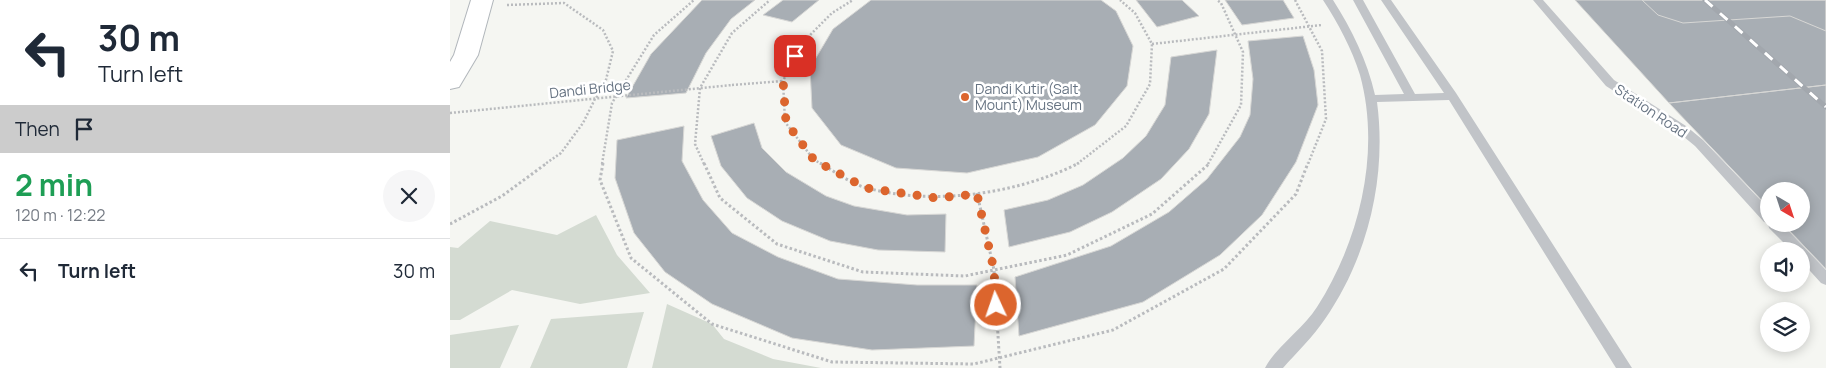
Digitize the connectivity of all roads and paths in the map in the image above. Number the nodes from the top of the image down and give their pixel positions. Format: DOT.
graph roads {
  1 [pos="694,0"];
  2 [pos="770,0"];
  3 [pos="853,0"];
  4 [pos="1120,0"];
  5 [pos="1217,0"];
  6 [pos="1295,0"];
  7 [pos="1328,0"];
  8 [pos="1358,0"];
  9 [pos="1386,0"];
  10 [pos="1538,0"];
  11 [pos="480,5"];
  12 [pos="1309,27"];
  13 [pos="1235,35"];
  14 [pos="1152,44"];
  15 [pos="783,80"];
  16 [pos="450,81"];
  17 [pos="700,88"];
  18 [pos="1452,96"];
  19 [pos="1411,97"];
  20 [pos="1369,98"];
  21 [pos="595,99"];
  22 [pos="450,113"];
  23 [pos="977,194"];
  24 [pos="1760,208"];
  25 [pos="450,224"];
  26 [pos="1782,232"];
  27 [pos="1791,242"];
  28 [pos="1810,261"];
  29 [pos="994,270"];
  30 [pos="1826,278"];
  31 [pos="999,358"];
  32 [pos="1000,368"];
  33 [pos="1273,368"];
  34 [pos="1624,368"];
  1 -- 31 [label="path"];
  2 -- 17 [label="path"];
  3 -- 15 [label="path"];
  4 -- 14 [label="path"];
  5 -- 13 [label="path"];
  6 -- 12 [label="path"];
  7 -- 20 [label="lane"];
  8 -- 19 [label="lane"];
  9 -- 18 [label="lane"];
  10 -- 24 [label="lane, Station Road"];
  11 -- 16 [label="main road"];
  11 -- 21 [label="path"];
  12 -- 13 [label="path"];
  12 -- 31 [label="path"];
  13 -- 14 [label="path"];
  13 -- 29 [label="path"];
  14 -- 23 [label="path"];
  15 -- 17 [label="path, Dandi Bridge, bridge"];
  15 -- 23 [label="path"];
  17 -- 21 [label="path, Dandi Bridge, bridge"];
  17 -- 29 [label="path"];
  18 -- 19 [label="lane"];
  18 -- 34 [label="lane"];
  19 -- 20 [label="lane"];
  20 -- 33 [label="lane"];
  21 -- 22 [label="path, Dandi Bridge, bridge"];
  21 -- 25 [label="path"];
  23 -- 29 [label="path"];
  26 -- 27 [label="lane"];
  28 -- 30 [label="lane"];
  29 -- 31 [label="path"];
  31 -- 32 [label="path"];
}
